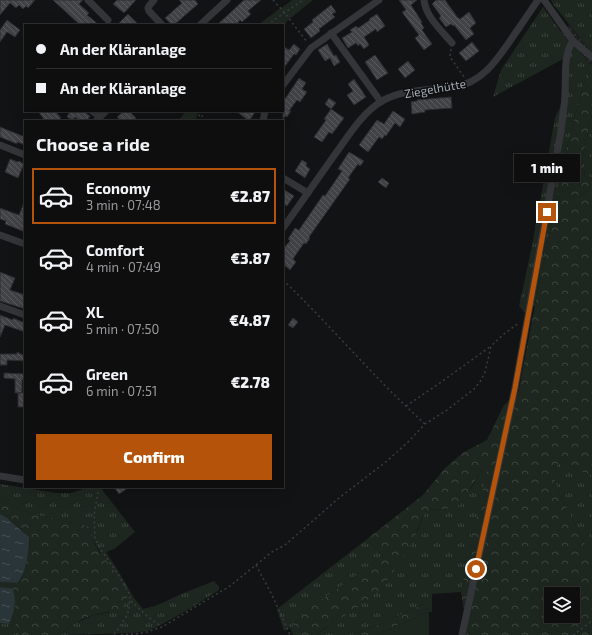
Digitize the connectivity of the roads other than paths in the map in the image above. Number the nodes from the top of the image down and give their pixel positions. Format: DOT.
graph roads {
  1 [pos="88,0"];
  2 [pos="154,0"];
  3 [pos="227,0"];
  4 [pos="365,0"];
  5 [pos="379,0"];
  6 [pos="424,0"];
  7 [pos="538,0"];
  8 [pos="544,0"];
  9 [pos="370,7"];
  10 [pos="108,20"];
  11 [pos="161,24"];
  12 [pos="201,24"];
  13 [pos="331,33"];
  14 [pos="573,41"];
  15 [pos="452,43"];
  16 [pos="592,57"];
  17 [pos="284,84"];
  18 [pos="381,102"];
  19 [pos="0,145"];
  20 [pos="24,155"];
  21 [pos="284,179"];
  22 [pos="308,193"];
  23 [pos="284,227"];
  24 [pos="0,236"];
  25 [pos="24,244"];
  26 [pos="0,306"];
  27 [pos="24,314"];
  28 [pos="0,476"];
  29 [pos="24,480"];
  30 [pos="462,635"];
  1 -- 10 [label="street"];
  2 -- 11 [label="street"];
  3 -- 12 [label="street"];
  4 -- 9 [label="street"];
  5 -- 9 [label="street"];
  6 -- 15 [label="street"];
  7 -- 18 [label="street, Ziegelhütte"];
  8 -- 14 [label="street"];
  9 -- 13 [label="street"];
  13 -- 17 [label="street"];
  13 -- 18 [label="street"];
  14 -- 16 [label="street"];
  14 -- 30 [label="street"];
  18 -- 22 [label="street, Ziegelhütte"];
  19 -- 20 [label="street"];
  21 -- 22 [label="street"];
  22 -- 23 [label="street, Ziegelhütte"];
  24 -- 25 [label="street"];
  26 -- 27 [label="street"];
  28 -- 29 [label="street"];
}
